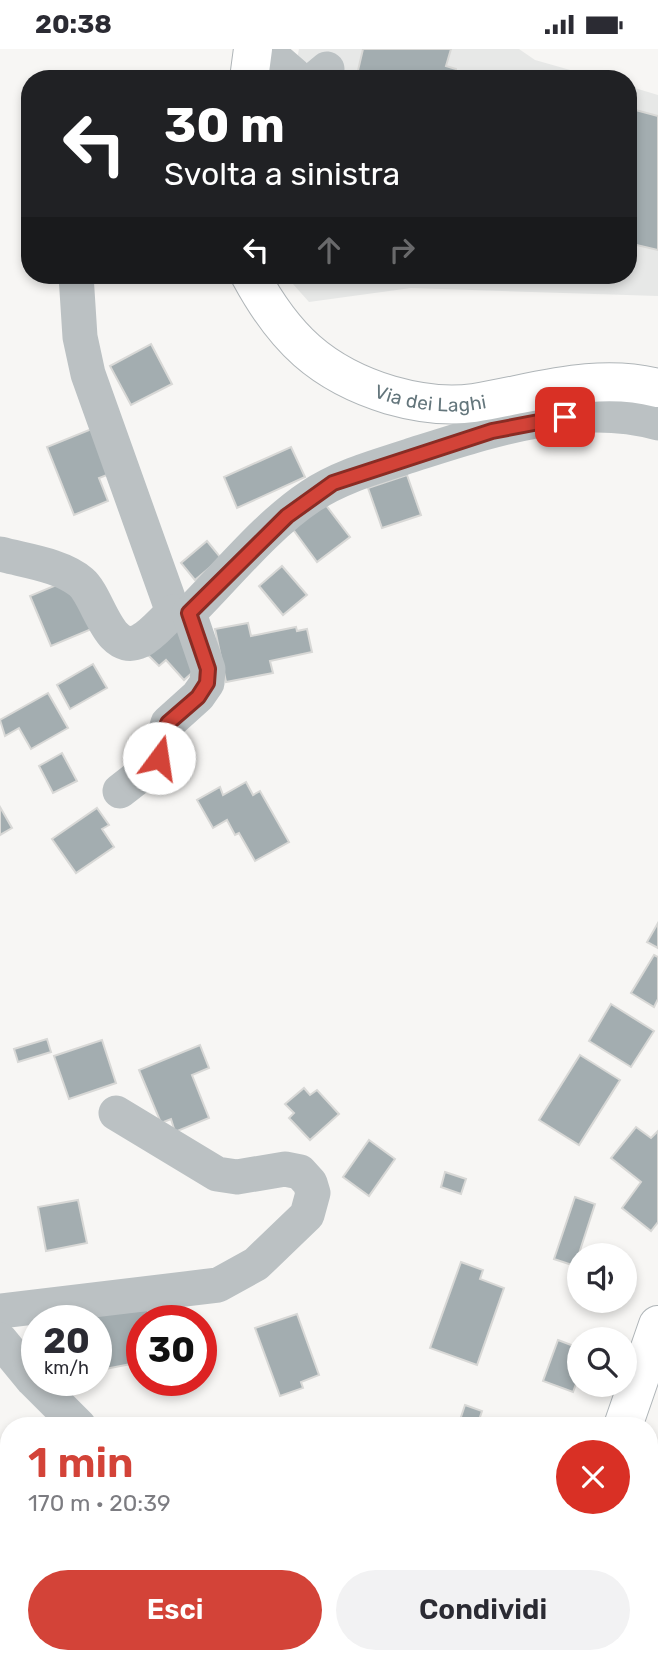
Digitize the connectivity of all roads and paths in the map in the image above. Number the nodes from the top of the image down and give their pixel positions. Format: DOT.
graph roads {
  1 [pos="253,49"];
  2 [pos="264,49"];
  3 [pos="250,70"];
  4 [pos="295,70"];
  5 [pos="77,284"];
  6 [pos="256,284"];
  7 [pos="658,388"];
  8 [pos="658,423"];
  9 [pos="0,554"];
  10 [pos="181,613"];
  11 [pos="120,791"];
  12 [pos="116,1113"];
  13 [pos="0,1311"];
  14 [pos="658,1325"];
  15 [pos="4,1343"];
  16 [pos="71,1417"];
  17 [pos="626,1417"];
  1 -- 3 [label="main road"];
  2 -- 4 [label="street"];
  5 -- 10 [label="street"];
  6 -- 7 [label="main road, Via dei Laghi"];
  8 -- 10 [label="street"];
  9 -- 10 [label="street"];
  10 -- 11 [label="street"];
  12 -- 13 [label="street"];
  14 -- 17 [label="main road"];
  15 -- 16 [label="street"];
}
